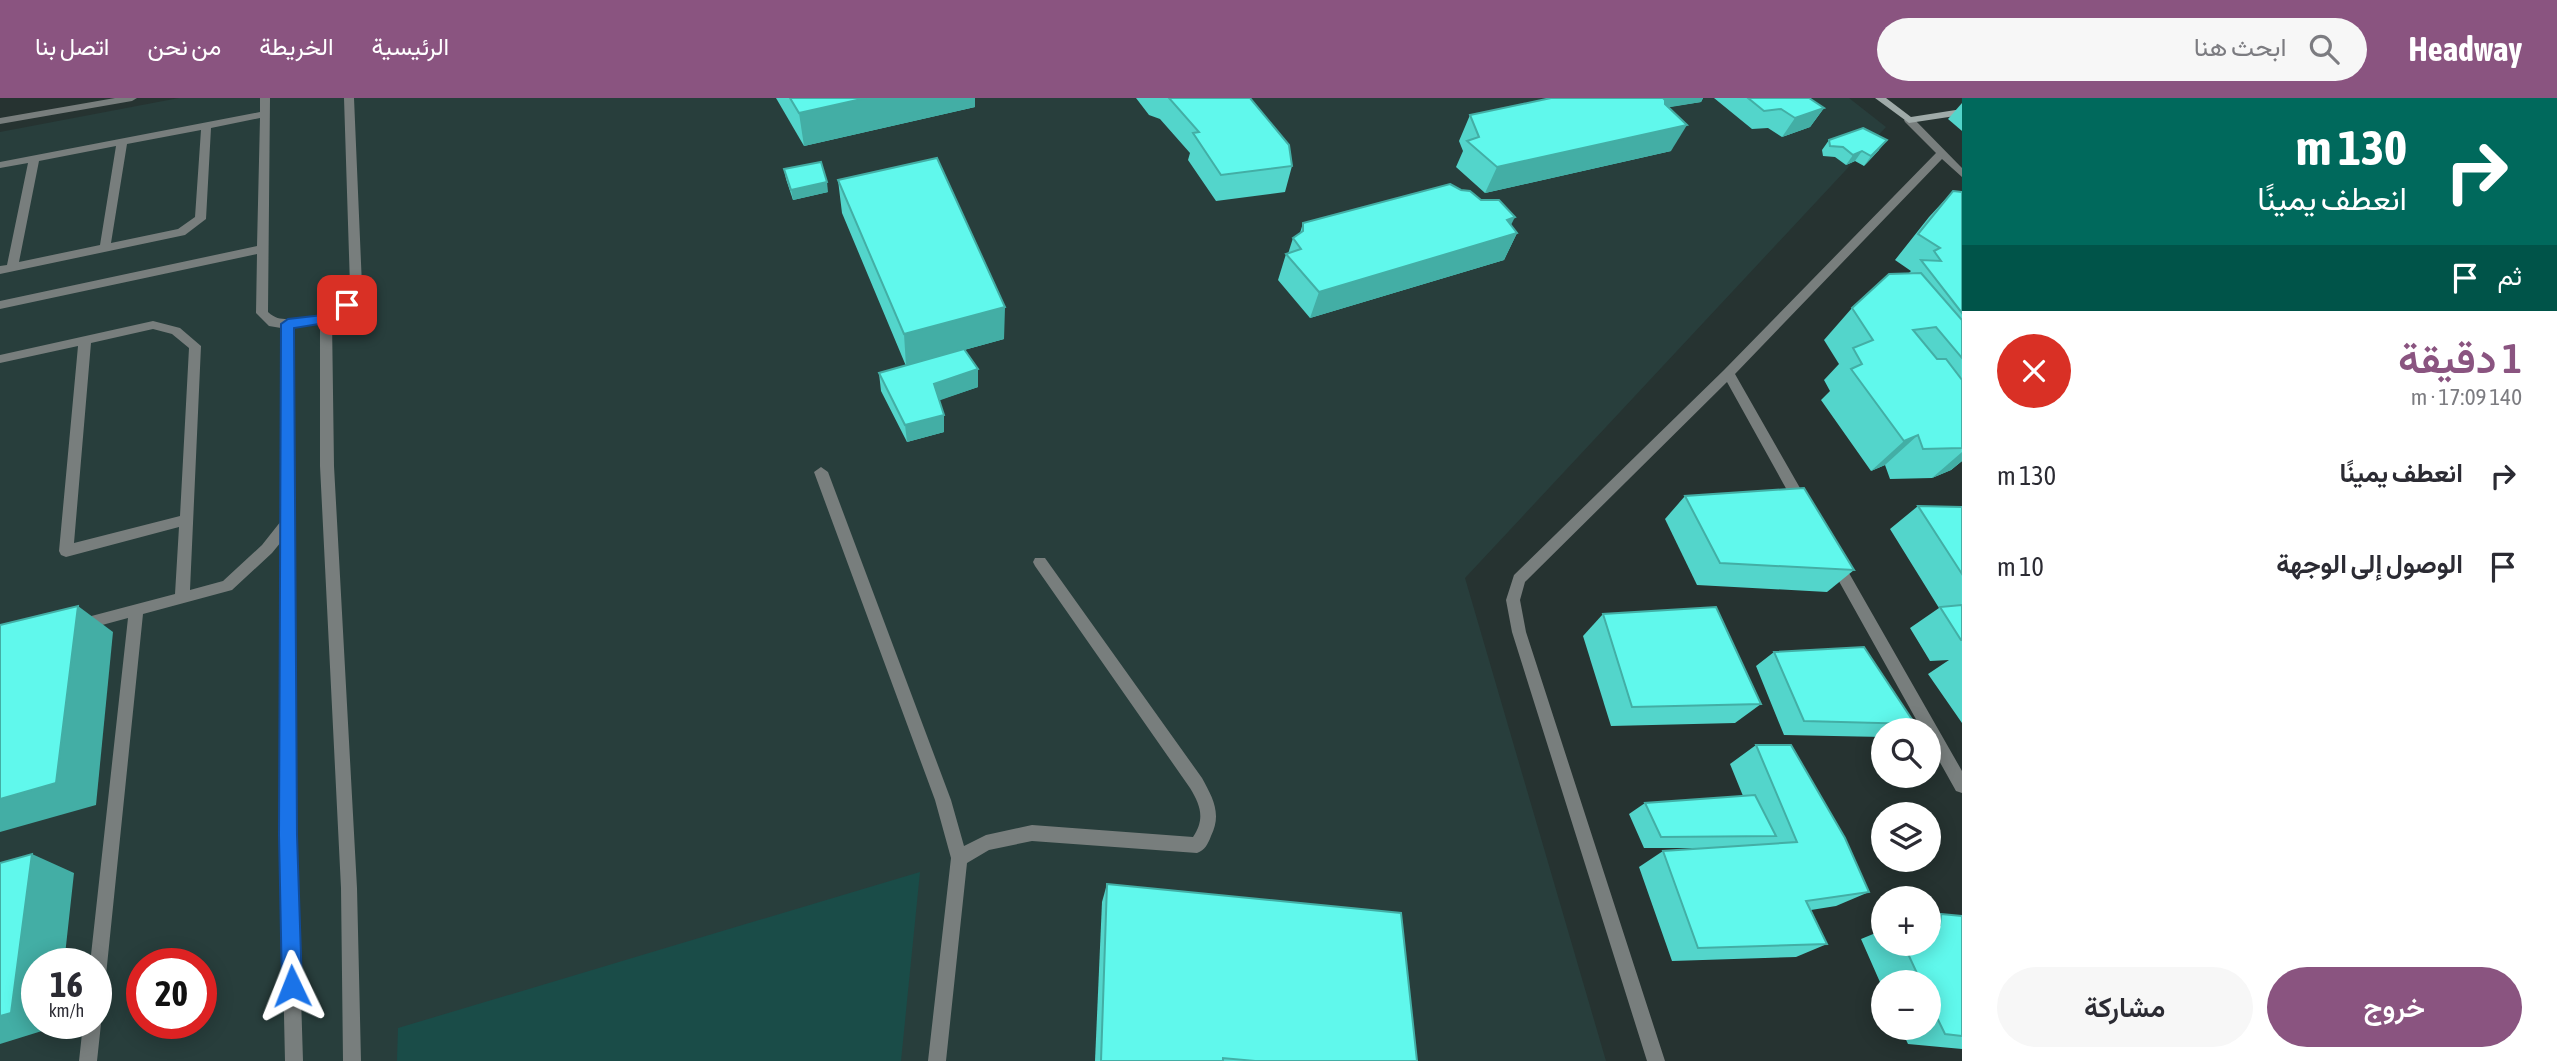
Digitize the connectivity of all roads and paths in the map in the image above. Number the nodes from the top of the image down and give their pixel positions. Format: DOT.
graph roads {
  1 [pos="132,98"];
  2 [pos="265,98"];
  3 [pos="349,98"];
  4 [pos="1880,98"];
  5 [pos="1962,112"];
  6 [pos="265,114"];
  7 [pos="1909,120"];
  8 [pos="0,121"];
  9 [pos="206,126"];
  10 [pos="122,142"];
  11 [pos="1941,153"];
  12 [pos="34,159"];
  13 [pos="0,165"];
  14 [pos="1962,174"];
  15 [pos="105,248"];
  16 [pos="262,249"];
  17 [pos="6,269"];
  18 [pos="0,305"];
  19 [pos="326,319"];
  20 [pos="288,324"];
  21 [pos="85,340"];
  22 [pos="0,359"];
  23 [pos="1728,373"];
  24 [pos="821,472"];
  25 [pos="1808,514"];
  26 [pos="186,520"];
  27 [pos="288,522"];
  28 [pos="1828,550"];
  29 [pos="1040,562"];
  30 [pos="182,599"];
  31 [pos="136,611"];
  32 [pos="61,629"];
  33 [pos="1962,786"];
  34 [pos="959,858"];
  35 [pos="100,948"];
  36 [pos="90,1039"];
  37 [pos="88,1061"];
  38 [pos="294,1061"];
  39 [pos="352,1061"];
  40 [pos="937,1061"];
  41 [pos="1656,1061"];
  1 -- 8 [label="street"];
  2 -- 6 [label="street"];
  3 -- 19 [label="street"];
  4 -- 7 [label="street"];
  5 -- 7 [label="street"];
  6 -- 9 [label="street"];
  6 -- 16 [label="street"];
  7 -- 11 [label="street"];
  9 -- 10 [label="street"];
  9 -- 15 [label="street"];
  10 -- 12 [label="street"];
  10 -- 15 [label="street"];
  11 -- 14 [label="street"];
  11 -- 23 [label="street"];
  12 -- 13 [label="street"];
  12 -- 17 [label="street"];
  15 -- 17 [label="street"];
  16 -- 18 [label="street"];
  16 -- 20 [label="street"];
  19 -- 20 [label="street"];
  19 -- 39 [label="street"];
  20 -- 27 [label="street"];
  21 -- 22 [label="street"];
  21 -- 26 [label="street"];
  21 -- 26 [label="street"];
  23 -- 25 [label="street"];
  23 -- 41 [label="street"];
  24 -- 34 [label="street"];
  26 -- 30 [label="street"];
  27 -- 30 [label="street"];
  27 -- 38 [label="street"];
  28 -- 33 [label="street"];
  29 -- 34 [label="street"];
  30 -- 31 [label="street"];
  31 -- 32 [label="street"];
  31 -- 35 [label="street"];
  34 -- 40 [label="street"];
  36 -- 37 [label="street"];
}
